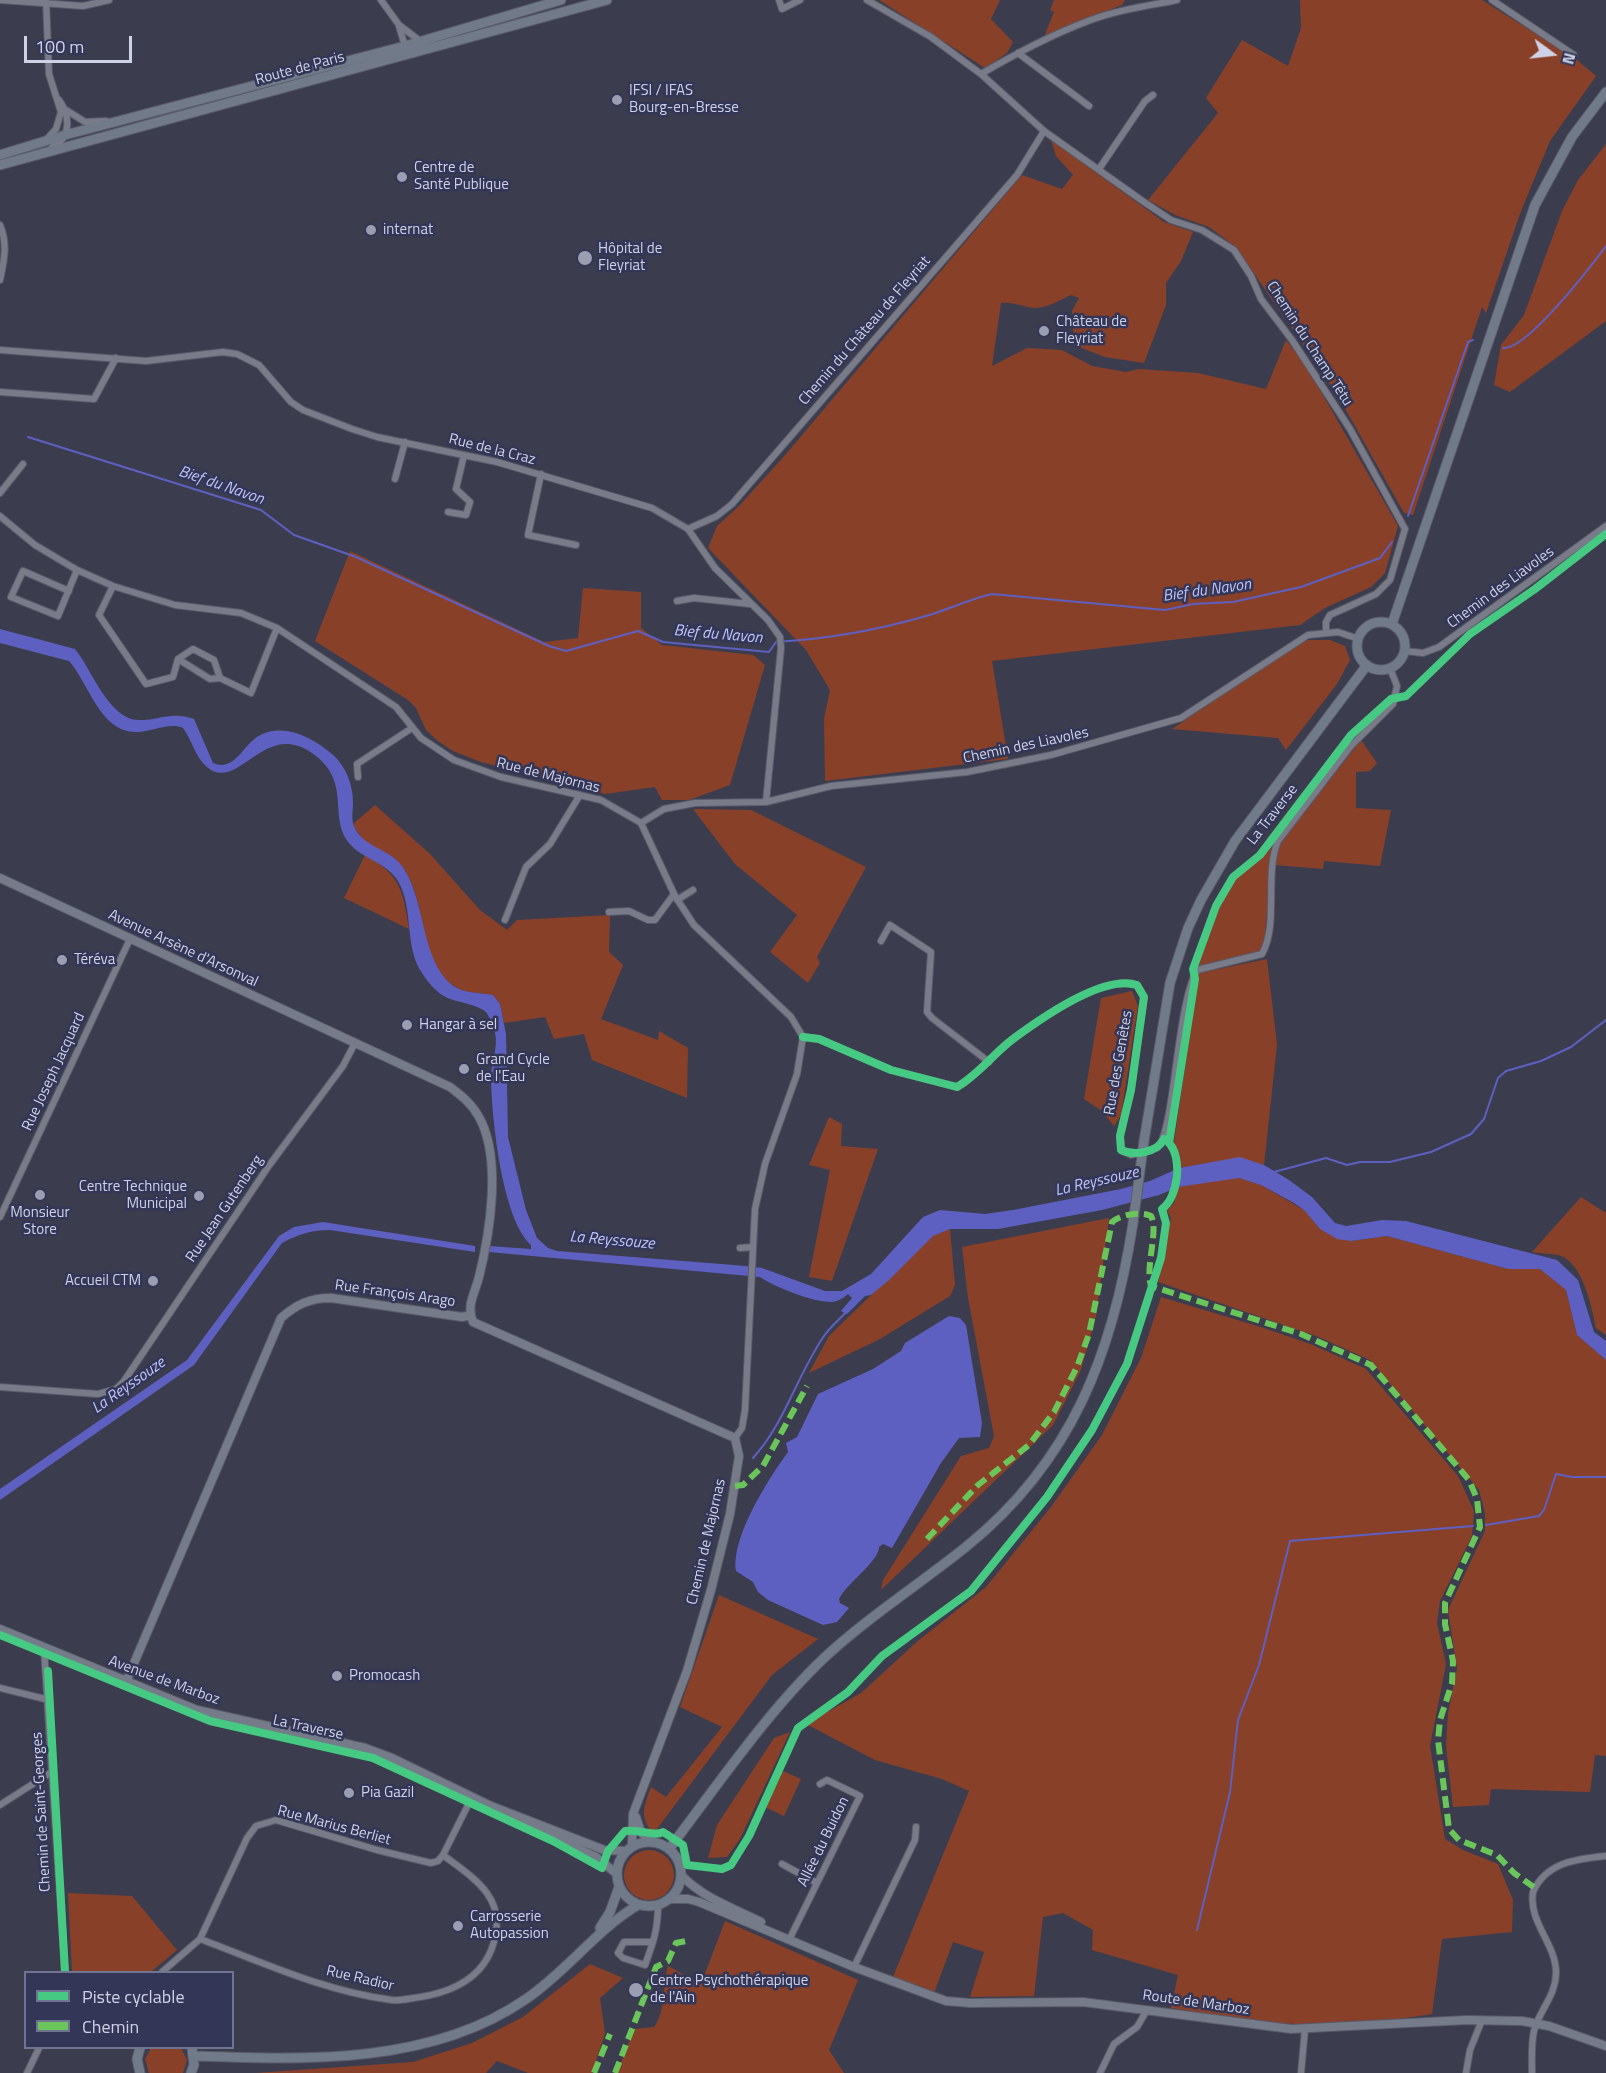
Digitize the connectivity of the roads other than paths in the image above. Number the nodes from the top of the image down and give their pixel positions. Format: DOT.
graph roads {
  1 [pos="0,0"];
  2 [pos="109,0"];
  3 [pos="381,0"];
  4 [pos="561,0"];
  5 [pos="607,0"];
  6 [pos="779,0"];
  7 [pos="800,0"];
  8 [pos="867,0"];
  9 [pos="1177,0"];
  10 [pos="1492,0"];
  11 [pos="46,2"];
  12 [pos="399,25"];
  13 [pos="420,41"];
  14 [pos="405,46"];
  15 [pos="1018,53"];
  16 [pos="1574,55"];
  17 [pos="981,74"];
  18 [pos="1606,92"];
  19 [pos="1153,95"];
  20 [pos="58,99"];
  21 [pos="1089,106"];
  22 [pos="66,110"];
  23 [pos="131,118"];
  24 [pos="60,119"];
  25 [pos="1044,130"];
  26 [pos="64,135"];
  27 [pos="44,142"];
  28 [pos="78,144"];
  29 [pos="41,154"];
  30 [pos="1,162"];
  31 [pos="1099,169"];
  32 [pos="0,225"];
  33 [pos="0,280"];
  34 [pos="0,350"];
  35 [pos="116,358"];
  36 [pos="0,392"];
  37 [pos="405,442"];
  38 [pos="464,455"];
  39 [pos="23,464"];
  40 [pos="541,474"];
  41 [pos="395,479"];
  42 [pos="0,493"];
  43 [pos="448,512"];
  44 [pos="0,516"];
  45 [pos="1606,526"];
  46 [pos="688,529"];
  47 [pos="576,545"];
  48 [pos="77,570"];
  49 [pos="113,586"];
  50 [pos="69,591"];
  51 [pos="677,601"];
  52 [pos="751,604"];
  53 [pos="1392,624"];
  54 [pos="277,628"];
  55 [pos="1326,633"];
  56 [pos="1359,639"];
  57 [pos="1405,651"];
  58 [pos="178,659"];
  59 [pos="1367,665"];
  60 [pos="1390,668"];
  61 [pos="220,678"];
  62 [pos="412,728"];
  63 [pos="358,777"];
  64 [pos="580,795"];
  65 [pos="766,802"];
  66 [pos="641,823"];
  67 [pos="0,878"];
  68 [pos="693,890"];
  69 [pos="676,897"];
  70 [pos="609,912"];
  71 [pos="505,920"];
  72 [pos="130,939"];
  73 [pos="881,941"];
  74 [pos="803,1037"];
  75 [pos="355,1044"];
  76 [pos="989,1062"];
  77 [pos="0,1216"];
  78 [pos="753,1247"];
  79 [pos="740,1248"];
  80 [pos="471,1315"];
  81 [pos="0,1387"];
  82 [pos="735,1438"];
  83 [pos="0,1629"];
  84 [pos="44,1649"];
  85 [pos="126,1682"];
  86 [pos="0,1688"];
  87 [pos="49,1700"];
  88 [pos="54,1771"];
  89 [pos="820,1784"];
  90 [pos="472,1797"];
  91 [pos="636,1804"];
  92 [pos="0,1805"];
  93 [pos="491,1806"];
  94 [pos="916,1827"];
  95 [pos="650,1842"];
  96 [pos="629,1849"];
  97 [pos="669,1849"];
  98 [pos="443,1855"];
  99 [pos="1606,1856"];
  100 [pos="782,1864"];
  101 [pos="616,1874"];
  102 [pos="681,1875"];
  103 [pos="817,1883"];
  104 [pos="619,1887"];
  105 [pos="669,1899"];
  106 [pos="638,1905"];
  107 [pos="658,1905"];
  108 [pos="593,1937"];
  109 [pos="790,1938"];
  110 [pos="200,1939"];
  111 [pos="653,1942"];
  112 [pos="854,1967"];
  113 [pos="65,1971"];
  114 [pos="163,1971"];
  115 [pos="1146,2010"];
  116 [pos="1482,2020"];
  117 [pos="1537,2024"];
  118 [pos="1305,2029"];
  119 [pos="1606,2046"];
  120 [pos="39,2049"];
  121 [pos="138,2049"];
  122 [pos="193,2052"];
  123 [pos="27,2073"];
  124 [pos="140,2073"];
  125 [pos="192,2073"];
  126 [pos="1100,2073"];
  127 [pos="1301,2073"];
  128 [pos="1466,2073"];
  129 [pos="1532,2073"];
  1 -- 11 [label="street"];
  2 -- 11 [label="street"];
  3 -- 12 [label="street"];
  4 -- 13 [label="main road, Route de Paris"];
  5 -- 28 [label="main road, Route de Paris"];
  6 -- 7 [label="street"];
  8 -- 17 [label="street, Chemin du Champ Têtu"];
  9 -- 15 [label="street"];
  10 -- 16 [label="street"];
  11 -- 20 [label="street"];
  12 -- 13 [label="street"];
  12 -- 14 [label="street"];
  13 -- 14 [label="main road, Route de Paris"];
  14 -- 23 [label="main road, Route de Paris"];
  15 -- 17 [label="street"];
  15 -- 21 [label="street"];
  17 -- 25 [label="street, Chemin du Champ Têtu"];
  18 -- 53 [label="main road"];
  19 -- 31 [label="street"];
  20 -- 22 [label="street"];
  20 -- 24 [label="street"];
  22 -- 23 [label="street"];
  22 -- 26 [label="street"];
  23 -- 26 [label="main road, Route de Paris"];
  24 -- 26 [label="street"];
  24 -- 27 [label="street"];
  25 -- 31 [label="street, Chemin du Champ Têtu"];
  25 -- 46 [label="street, Chemin du Château de Fleyriat"];
  26 -- 27 [label="main road, Route de Paris"];
  26 -- 28 [label="street"];
  26 -- 29 [label="street"];
  27 -- 30 [label="main road, Route de Paris"];
  28 -- 29 [label="main road, Route de Paris"];
  29 -- 30 [label="main road, Route de Paris"];
  31 -- 55 [label="street, Chemin du Champ Têtu"];
  32 -- 33 [label="street"];
  34 -- 35 [label="street, Rue de la Craz"];
  35 -- 36 [label="street"];
  35 -- 37 [label="street, Rue de la Craz"];
  37 -- 38 [label="street, Rue de la Craz"];
  37 -- 41 [label="street"];
  38 -- 40 [label="street, Rue de la Craz"];
  38 -- 43 [label="street"];
  39 -- 42 [label="street"];
  40 -- 46 [label="street, Rue de la Craz"];
  40 -- 47 [label="street"];
  44 -- 48 [label="street, Rue de Majornas"];
  45 -- 57 [label="street, Chemin des Liavoles"];
  46 -- 52 [label="street, Rue de la Craz"];
  48 -- 49 [label="street, Rue de Majornas"];
  48 -- 50 [label="street"];
  49 -- 54 [label="street, Rue de Majornas"];
  49 -- 58 [label="street"];
  50 -- 50 [label="street"];
  51 -- 52 [label="street"];
  52 -- 65 [label="street, Rue de la Craz"];
  53 -- 56 [label="main road"];
  53 -- 57 [label="main road"];
  54 -- 61 [label="street"];
  54 -- 62 [label="street, Rue de Majornas"];
  55 -- 56 [label="street, Chemin des Liavoles"];
  55 -- 65 [label="street, Chemin des Liavoles"];
  56 -- 59 [label="main road"];
  57 -- 60 [label="main road"];
  58 -- 61 [label="street"];
  58 -- 61 [label="street"];
  59 -- 60 [label="main road"];
  59 -- 97 [label="main road, bridge"];
  60 -- 76 [label="street, Rue des Genêtes"];
  62 -- 63 [label="street"];
  62 -- 64 [label="street, Rue de Majornas"];
  64 -- 66 [label="street, Rue de Majornas"];
  64 -- 71 [label="street"];
  65 -- 66 [label="street, Chemin des Liavoles"];
  66 -- 69 [label="street"];
  67 -- 72 [label="street, Avenue Arsène d'Arsonval"];
  68 -- 69 [label="street"];
  69 -- 70 [label="street"];
  69 -- 74 [label="street"];
  72 -- 75 [label="street, Avenue Arsène d'Arsonval"];
  72 -- 77 [label="street, Rue Joseph Jacquard"];
  73 -- 76 [label="street"];
  74 -- 76 [label="street, Rue des Genêtes"];
  74 -- 78 [label="street"];
  75 -- 80 [label="street, Avenue Arsène d'Arsonval"];
  75 -- 81 [label="street, Rue Jean Gutenberg"];
  78 -- 79 [label="street"];
  78 -- 82 [label="street, Chemin de Majornas"];
  80 -- 82 [label="street, Rue François Arago"];
  80 -- 85 [label="street, Rue François Arago"];
  82 -- 91 [label="street, Chemin de Majornas"];
  83 -- 84 [label="street, Avenue de Marboz"];
  84 -- 85 [label="street, Avenue de Marboz"];
  84 -- 87 [label="street, Chemin de Saint-Georges"];
  85 -- 90 [label="street, Avenue de Marboz"];
  86 -- 87 [label="street"];
  87 -- 88 [label="street, Chemin de Saint-Georges"];
  88 -- 92 [label="street"];
  88 -- 113 [label="street, Chemin de Saint-Georges"];
  89 -- 103 [label="street, Allée du Buidon"];
  90 -- 93 [label="street, Avenue de Marboz"];
  90 -- 98 [label="street"];
  91 -- 95 [label="street"];
  91 -- 96 [label="street, Chemin de Majornas"];
  93 -- 96 [label="street, Avenue de Marboz"];
  93 -- 101 [label="street, Avenue de Marboz"];
  94 -- 112 [label="street"];
  95 -- 96 [label="main road"];
  95 -- 97 [label="main road"];
  96 -- 101 [label="main road"];
  97 -- 102 [label="main road"];
  98 -- 110 [label="street, Rue Marius Berliet"];
  98 -- 110 [label="street, Rue Radior"];
  99 -- 117 [label="street"];
  100 -- 103 [label="street"];
  101 -- 104 [label="main road"];
  102 -- 105 [label="main road"];
  102 -- 109 [label="street, Route de Marboz"];
  103 -- 109 [label="street, Allée du Buidon"];
  104 -- 106 [label="main road"];
  104 -- 108 [label="main road"];
  105 -- 107 [label="main road"];
  105 -- 109 [label="street, Route de Marboz"];
  106 -- 107 [label="main road"];
  106 -- 108 [label="main road"];
  107 -- 111 [label="street"];
  108 -- 122 [label="main road"];
  109 -- 112 [label="street, Route de Marboz"];
  110 -- 114 [label="street, Rue Marius Berliet"];
  111 -- 111 [label="street"];
  112 -- 115 [label="street, Route de Marboz"];
  115 -- 118 [label="street, Route de Marboz"];
  115 -- 126 [label="street"];
  116 -- 117 [label="street, Route de Marboz"];
  116 -- 118 [label="street, Route de Marboz"];
  116 -- 128 [label="street"];
  117 -- 119 [label="street, Route de Marboz"];
  117 -- 129 [label="street"];
  118 -- 127 [label="street"];
  120 -- 123 [label="street"];
  121 -- 124 [label="main road"];
  122 -- 125 [label="main road"];
}
